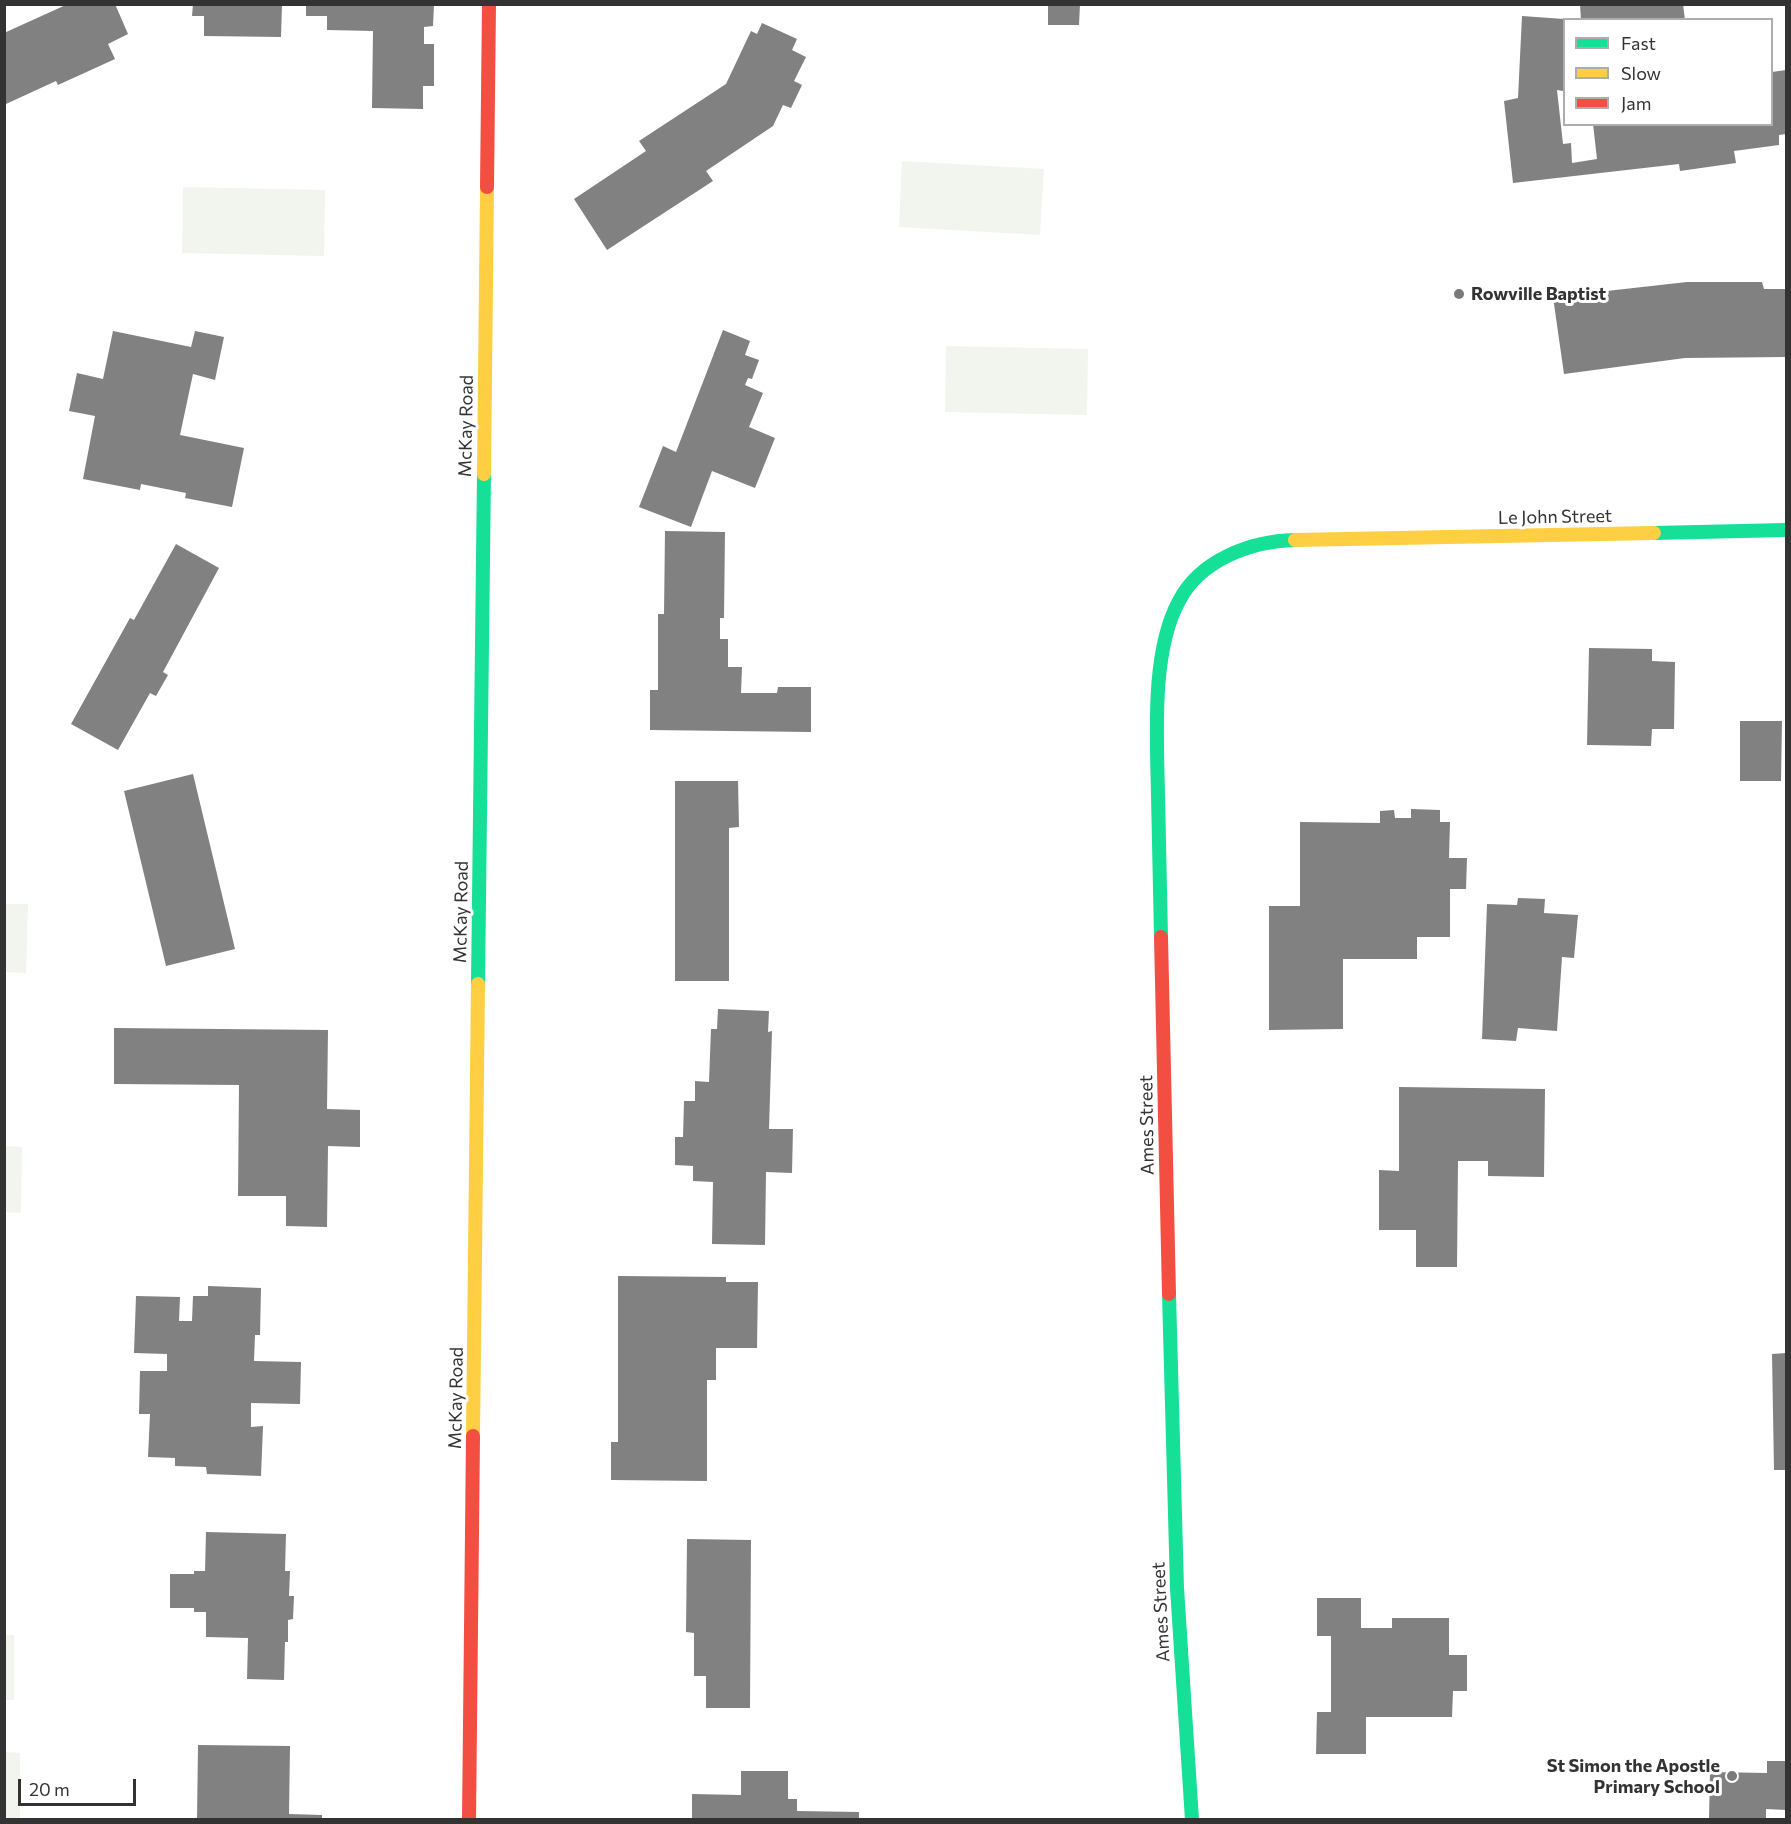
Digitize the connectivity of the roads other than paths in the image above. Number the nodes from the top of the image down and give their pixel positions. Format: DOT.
graph roads {
  1 [pos="489,4"];
  2 [pos="1786,530"];
  3 [pos="1325,540"];
  4 [pos="469,1820"];
  5 [pos="1192,1820"];
  1 -- 4 [label="street, McKay Road"];
  2 -- 3 [label="street, Le John Street"];
  3 -- 5 [label="street, Ames Street"];
}
